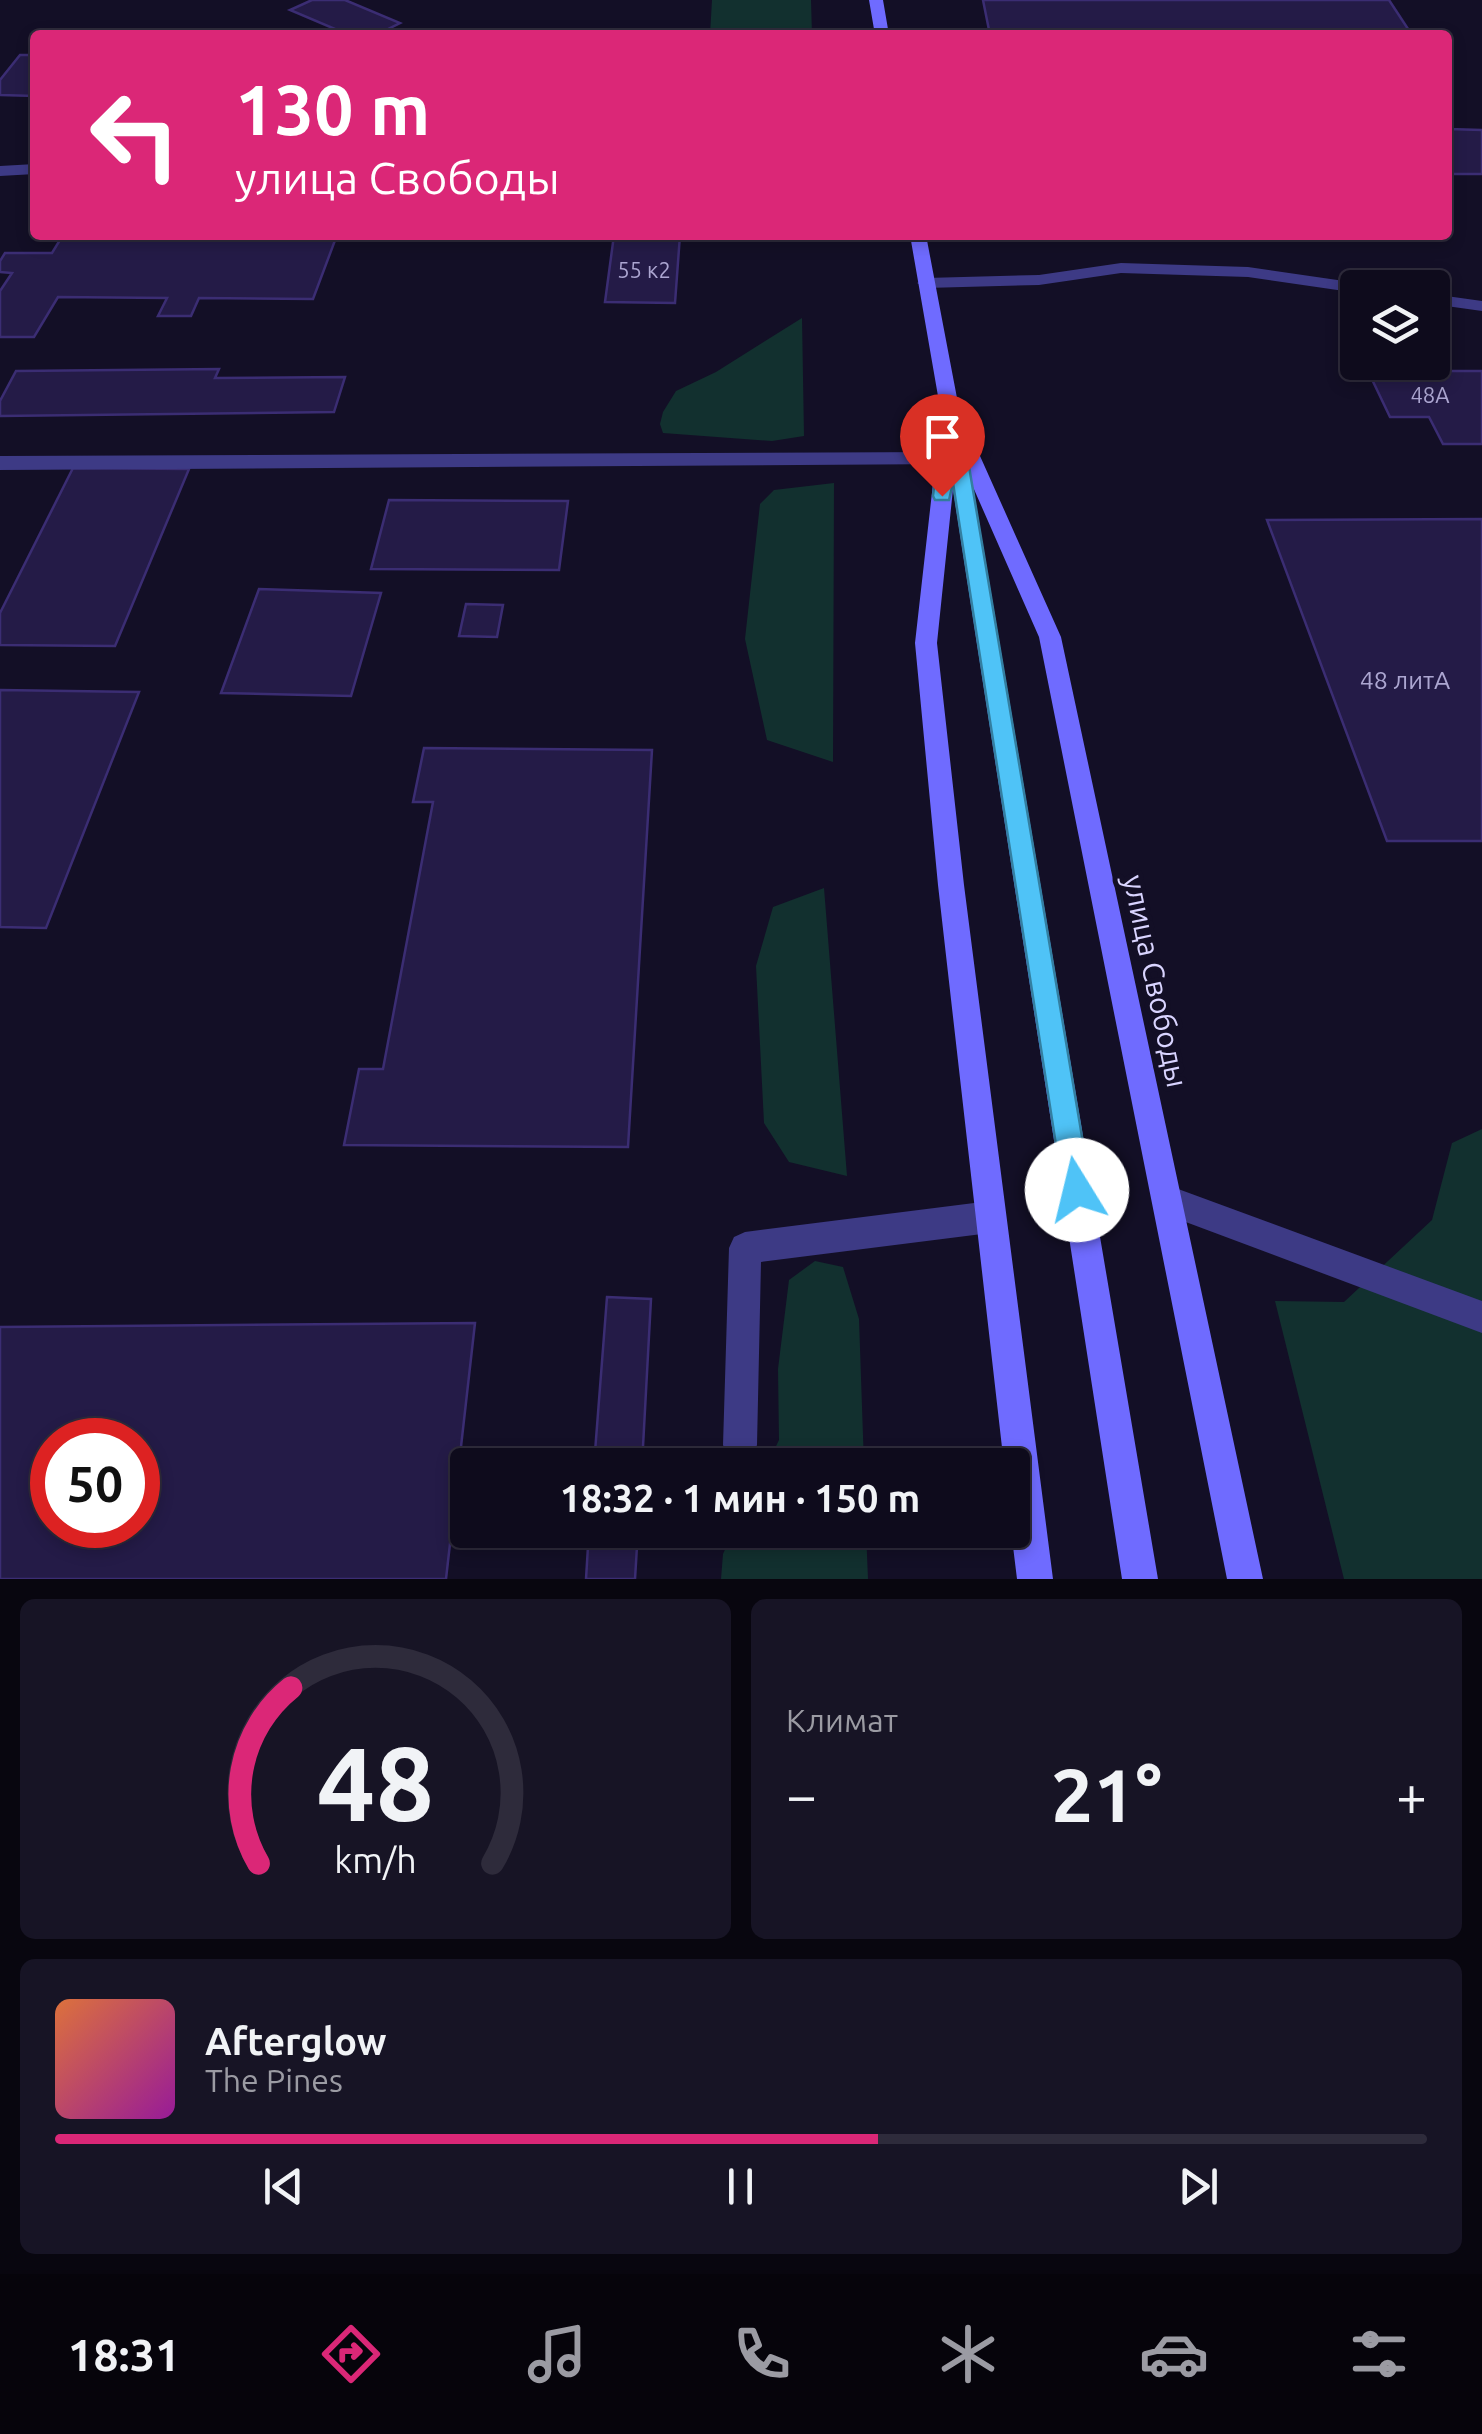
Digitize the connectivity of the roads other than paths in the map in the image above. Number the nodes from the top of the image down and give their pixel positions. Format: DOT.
graph roads {
  1 [pos="876,0"];
  2 [pos="881,30"];
  3 [pos="30,169"];
  4 [pos="0,170"];
  5 [pos="919,240"];
  6 [pos="926,283"];
  7 [pos="1340,285"];
  8 [pos="1450,302"];
  9 [pos="1482,306"];
  10 [pos="951,413"];
  11 [pos="946,459"];
  12 [pos="0,463"];
  13 [pos="1170,1202"];
  14 [pos="990,1217"];
  15 [pos="1482,1318"];
  16 [pos="740,1445"];
  17 [pos="1034,1579"];
  18 [pos="1140,1579"];
  19 [pos="1245,1579"];
  1 -- 2 [label="main road"];
  3 -- 4 [label="lane"];
  5 -- 6 [label="main road, улица Свободы"];
  6 -- 7 [label="lane"];
  6 -- 10 [label="main road, улица Свободы"];
  8 -- 9 [label="lane"];
  10 -- 11 [label="main road, улица Свободы"];
  10 -- 13 [label="main road, улица Свободы"];
  10 -- 18 [label="main road, улица Свободы"];
  11 -- 12 [label="lane"];
  11 -- 14 [label="main road, улица Свободы"];
  13 -- 15 [label="lane"];
  13 -- 19 [label="main road, улица Свободы"];
  14 -- 16 [label="lane"];
  14 -- 17 [label="main road, улица Свободы"];
}
